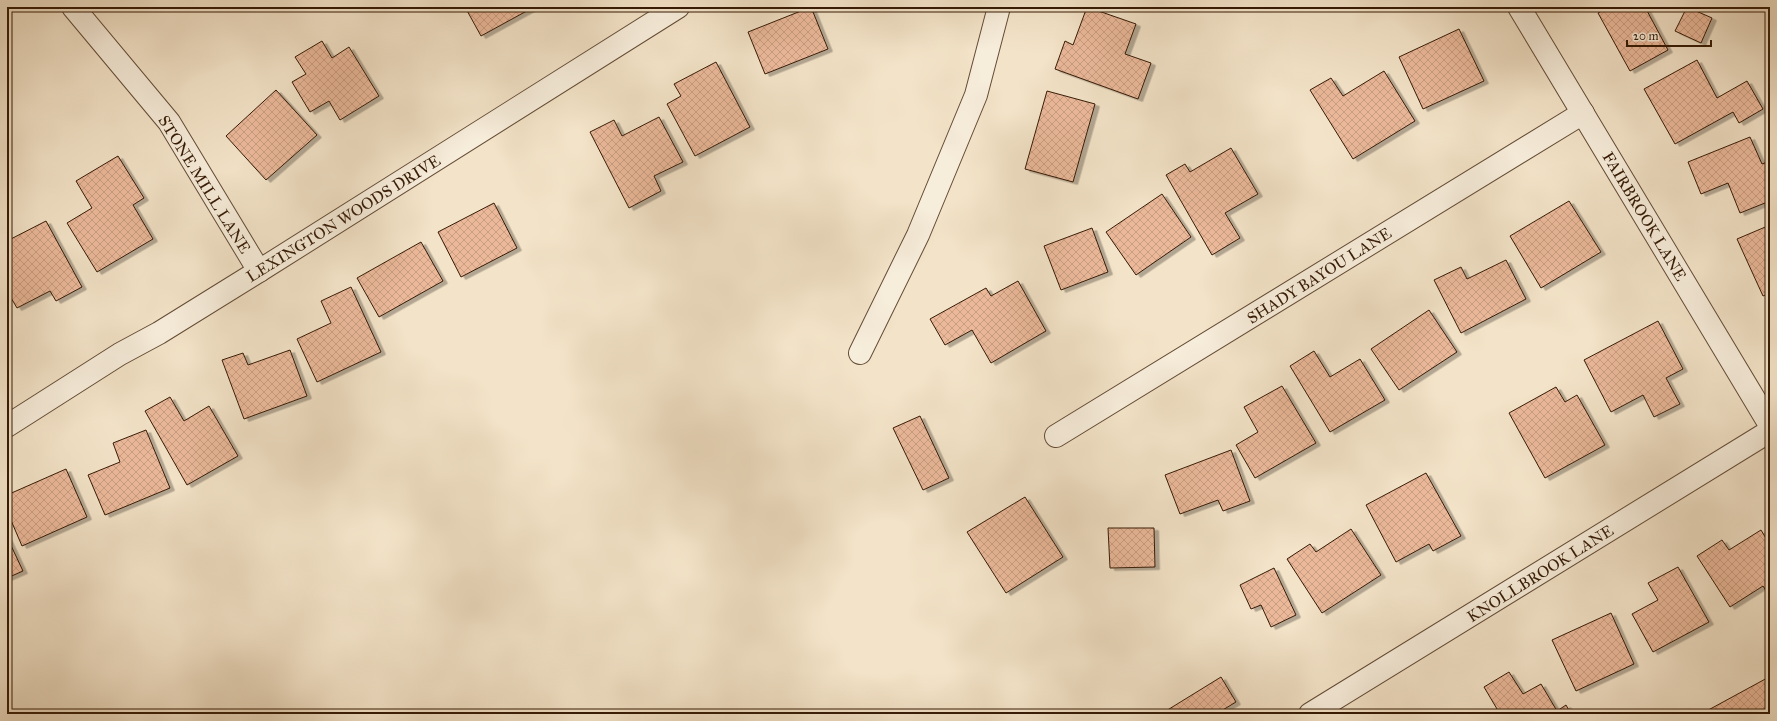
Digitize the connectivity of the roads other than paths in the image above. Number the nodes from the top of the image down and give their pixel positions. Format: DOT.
graph roads {
  1 [pos="72,7"];
  2 [pos="678,7"];
  3 [pos="999,7"];
  4 [pos="1519,7"];
  5 [pos="1583,113"];
  6 [pos="259,271"];
  7 [pos="860,353"];
  8 [pos="1770,425"];
  9 [pos="7,426"];
  10 [pos="1770,431"];
  11 [pos="1056,436"];
  12 [pos="1310,714"];
  1 -- 6 [label="street, STONE MILL LANE"];
  2 -- 6 [label="street, LEXINGTON WOODS DRIVE"];
  3 -- 7 [label="street"];
  4 -- 5 [label="street, FAIRBROOK LANE"];
  5 -- 8 [label="street, FAIRBROOK LANE"];
  5 -- 11 [label="street, SHADY BAYOU LANE"];
  6 -- 9 [label="street, LEXINGTON WOODS DRIVE"];
  10 -- 12 [label="street, KNOLLBROOK LANE"];
}
